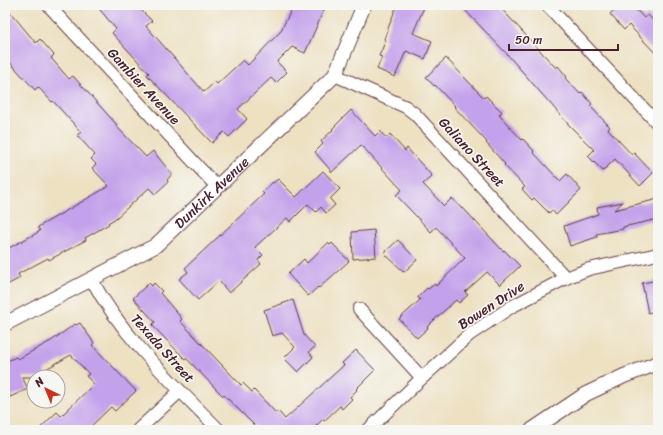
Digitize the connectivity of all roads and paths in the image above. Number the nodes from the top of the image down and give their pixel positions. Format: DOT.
graph roads {
  1 [pos="48,5"];
  2 [pos="364,5"];
  3 [pos="547,5"];
  4 [pos="335,75"];
  5 [pos="658,124"];
  6 [pos="218,188"];
  7 [pos="658,254"];
  8 [pos="566,278"];
  9 [pos="92,280"];
  10 [pos="359,308"];
  11 [pos="5,324"];
  12 [pos="658,363"];
  13 [pos="422,378"];
  14 [pos="180,391"];
  15 [pos="138,430"];
  16 [pos="219,430"];
  17 [pos="368,430"];
  18 [pos="532,430"];
  1 -- 6 [label="street, Gambier Avenue"];
  2 -- 4 [label="street, Dunkirk Avenue"];
  3 -- 5 [label="street"];
  4 -- 6 [label="street, Dunkirk Avenue"];
  4 -- 8 [label="street, Galiano Street"];
  6 -- 9 [label="street, Dunkirk Avenue"];
  7 -- 8 [label="street, Bowen Drive"];
  8 -- 13 [label="street, Bowen Drive"];
  9 -- 11 [label="street, Dunkirk Avenue"];
  9 -- 14 [label="street, Texada Street"];
  10 -- 13 [label="street"];
  12 -- 18 [label="street"];
  13 -- 17 [label="street, Bowen Drive"];
  14 -- 15 [label="street"];
  14 -- 16 [label="street, Texada Street"];
}
